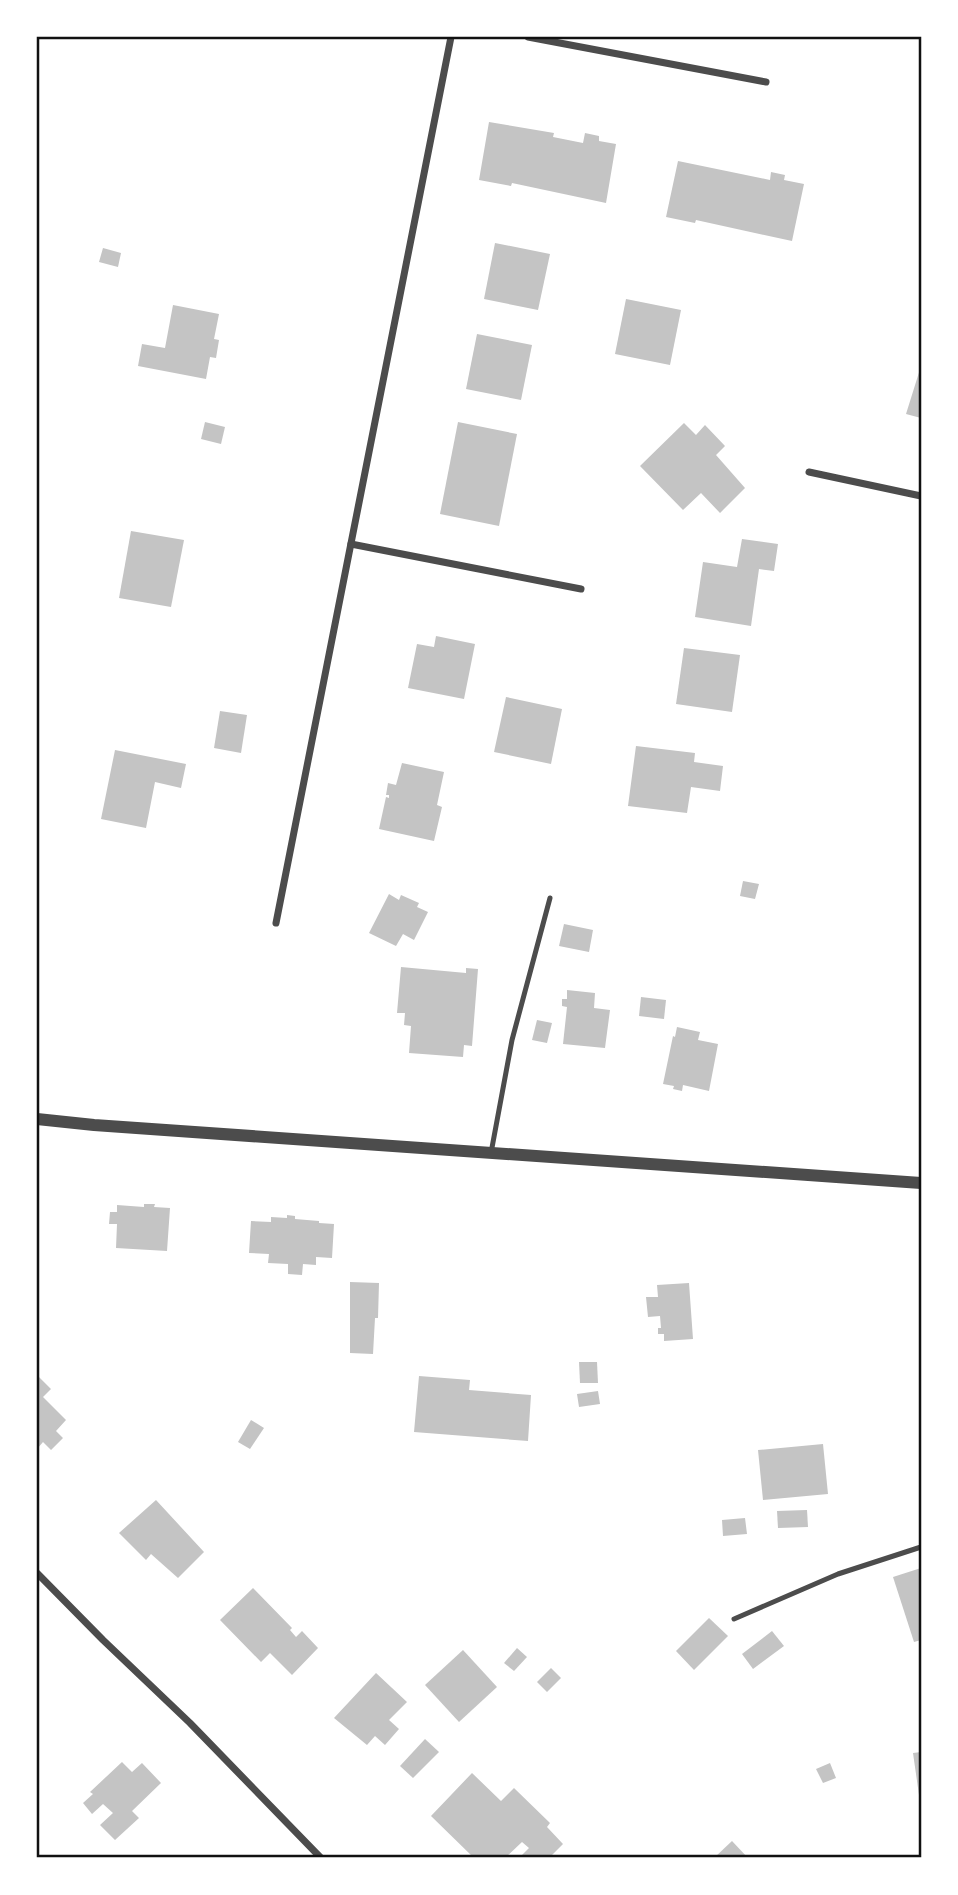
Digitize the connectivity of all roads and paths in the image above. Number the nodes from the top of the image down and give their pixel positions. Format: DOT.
graph roads {
  1 [pos="451,37"];
  2 [pos="528,37"];
  3 [pos="766,82"];
  4 [pos="809,472"];
  5 [pos="921,496"];
  6 [pos="351,544"];
  7 [pos="581,589"];
  8 [pos="550,898"];
  9 [pos="276,923"];
  10 [pos="37,1119"];
  11 [pos="491,1153"];
  12 [pos="921,1183"];
  13 [pos="921,1547"];
  14 [pos="37,1573"];
  15 [pos="734,1619"];
  16 [pos="321,1858"];
  1 -- 6 [label="street"];
  2 -- 3 [label="street"];
  4 -- 5 [label="street"];
  6 -- 7 [label="street"];
  6 -- 9 [label="street"];
  8 -- 11 [label="lane"];
  10 -- 11 [label="street"];
  11 -- 12 [label="street"];
  13 -- 15 [label="lane"];
  14 -- 16 [label="street"];
}
